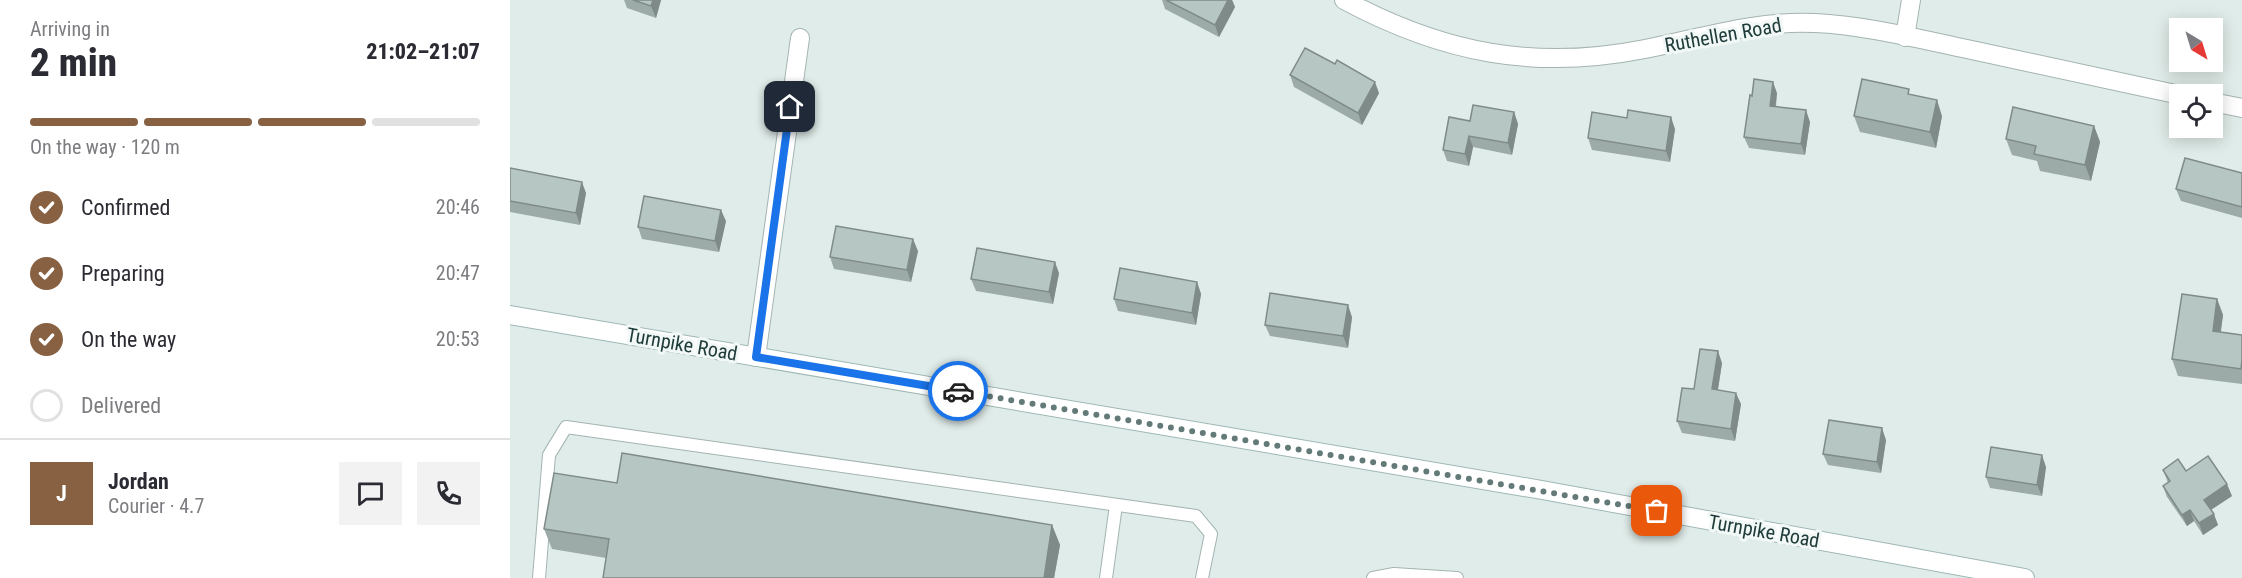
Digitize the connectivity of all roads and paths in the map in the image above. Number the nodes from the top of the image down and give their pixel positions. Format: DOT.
graph roads {
  1 [pos="1344,0"];
  2 [pos="1911,0"];
  3 [pos="1905,37"];
  4 [pos="800,38"];
  5 [pos="2169,92"];
  6 [pos="2223,104"];
  7 [pos="2242,108"];
  8 [pos="510,315"];
  9 [pos="756,357"];
  10 [pos="1116,505"];
  11 [pos="539,578"];
  12 [pos="1106,578"];
  13 [pos="1202,578"];
  14 [pos="1373,578"];
  15 [pos="1457,578"];
  16 [pos="2025,578"];
  1 -- 3 [label="main road, Ruthellen Road"];
  2 -- 3 [label="main road"];
  3 -- 5 [label="main road, Ruthellen Road"];
  4 -- 9 [label="main road"];
  6 -- 7 [label="main road"];
  8 -- 9 [label="main road, Turnpike Road"];
  9 -- 16 [label="main road, Turnpike Road"];
  10 -- 11 [label="lane"];
  10 -- 12 [label="lane"];
  10 -- 13 [label="lane"];
  14 -- 15 [label="lane"];
}
